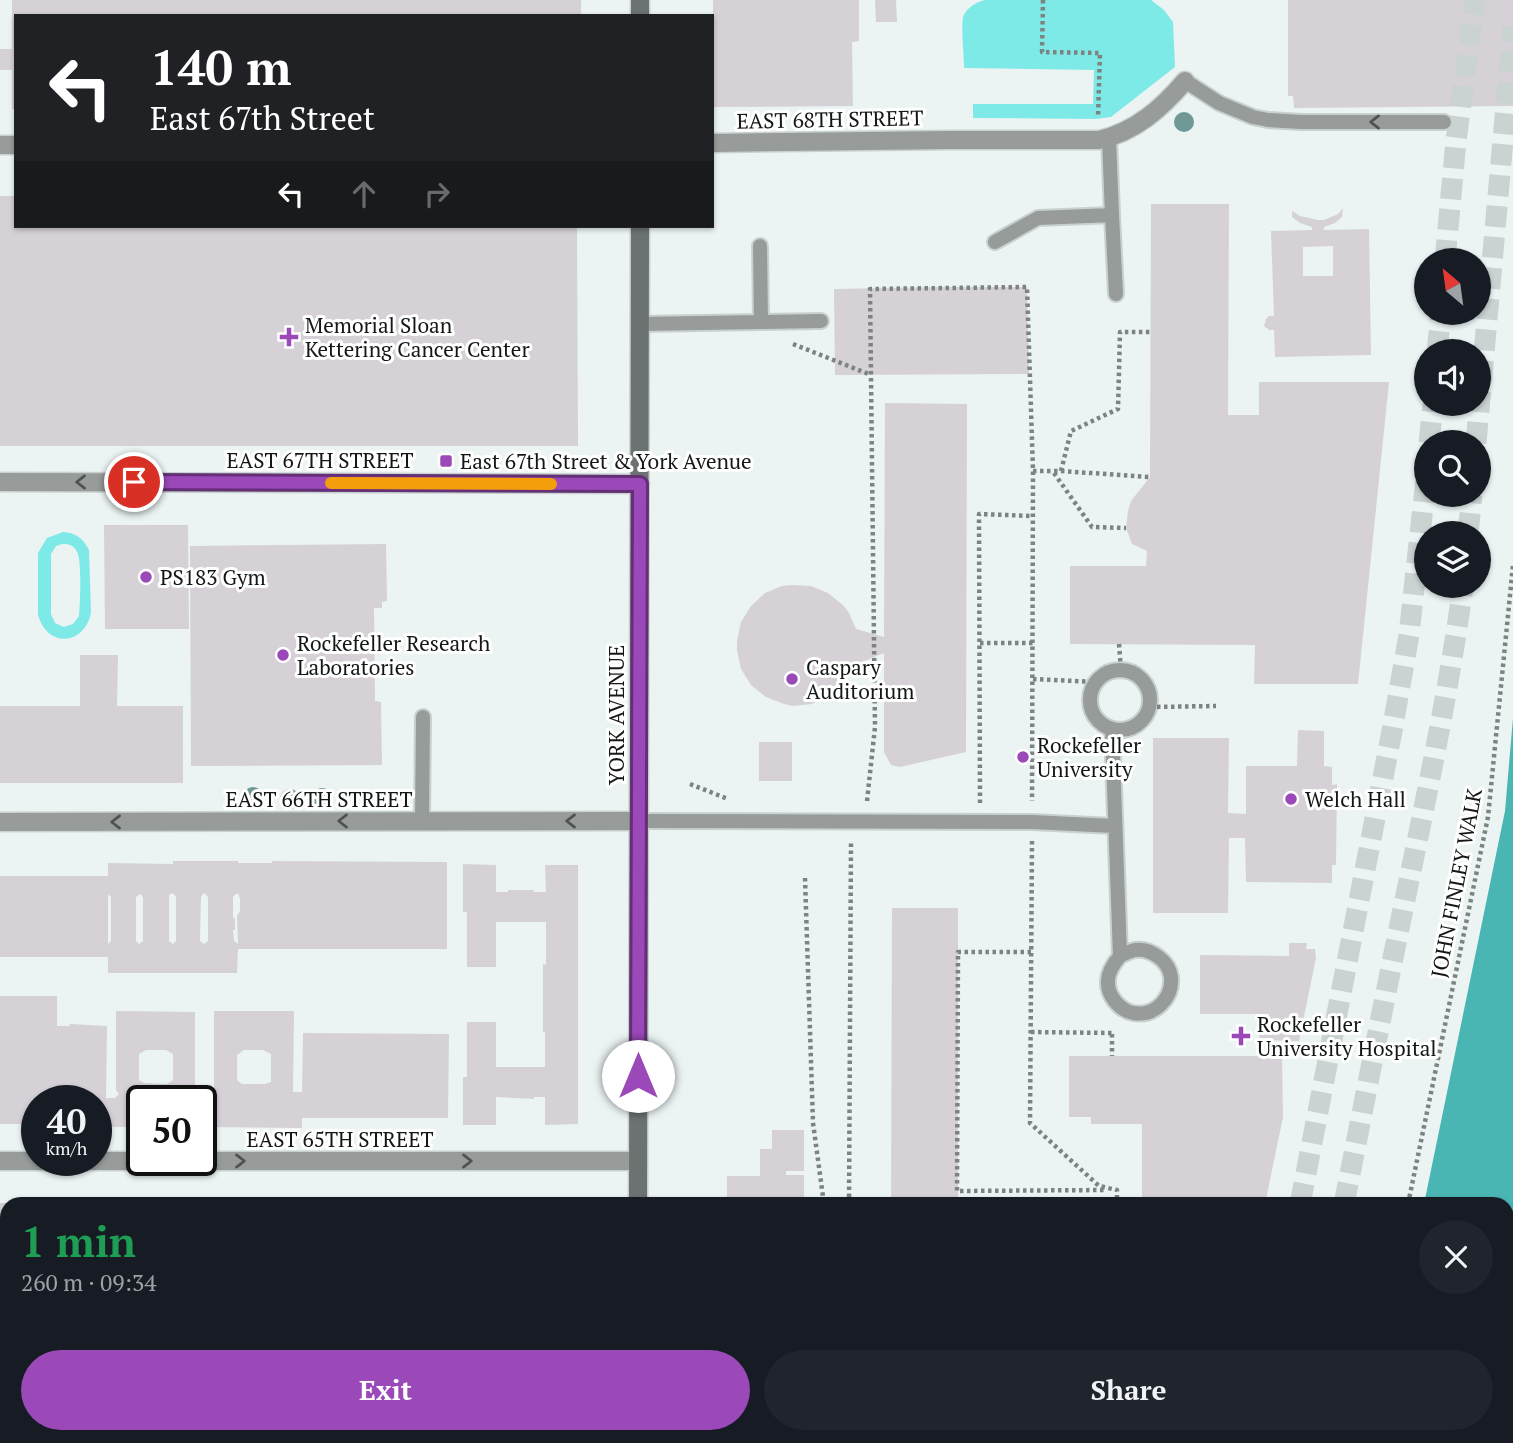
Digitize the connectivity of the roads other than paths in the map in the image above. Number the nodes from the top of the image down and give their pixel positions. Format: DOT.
graph roads {
  1 [pos="1185,81"];
  2 [pos="1444,122"];
  3 [pos="1109,138"];
  4 [pos="714,144"];
  5 [pos="1112,215"];
  6 [pos="640,228"];
  7 [pos="995,242"];
  8 [pos="760,246"];
  9 [pos="1115,294"];
  10 [pos="821,321"];
  11 [pos="761,322"];
  12 [pos="640,324"];
  13 [pos="0,482"];
  14 [pos="640,484"];
  15 [pos="423,717"];
  16 [pos="1112,730"];
  17 [pos="422,821"];
  18 [pos="639,821"];
  19 [pos="0,822"];
  20 [pos="1114,826"];
  21 [pos="1120,956"];
  22 [pos="0,1161"];
  23 [pos="638,1161"];
  24 [pos="638,1197"];
  2 -- 1 [label="lane, one-way"];
  1 -- 3 [label="street"];
  3 -- 4 [label="street, EAST 68TH STREET"];
  3 -- 5 [label="lane"];
  5 -- 7 [label="lane"];
  5 -- 9 [label="lane"];
  6 -- 12 [label="main road, YORK AVENUE"];
  8 -- 11 [label="lane"];
  10 -- 11 [label="lane"];
  11 -- 12 [label="lane"];
  12 -- 14 [label="main road, YORK AVENUE"];
  14 -- 13 [label="street, EAST 67TH STREET, one-way"];
  14 -- 18 [label="main road, YORK AVENUE"];
  15 -- 17 [label="lane"];
  16 -- 16 [label="lane"];
  16 -- 20 [label="lane"];
  18 -- 17 [label="street, EAST 66TH STREET, one-way"];
  17 -- 19 [label="street, EAST 66TH STREET, one-way"];
  18 -- 20 [label="lane"];
  18 -- 23 [label="main road, YORK AVENUE"];
  20 -- 21 [label="lane"];
  21 -- 21 [label="lane"];
  22 -- 23 [label="street, EAST 65TH STREET, one-way"];
  23 -- 24 [label="main road, YORK AVENUE"];
}
